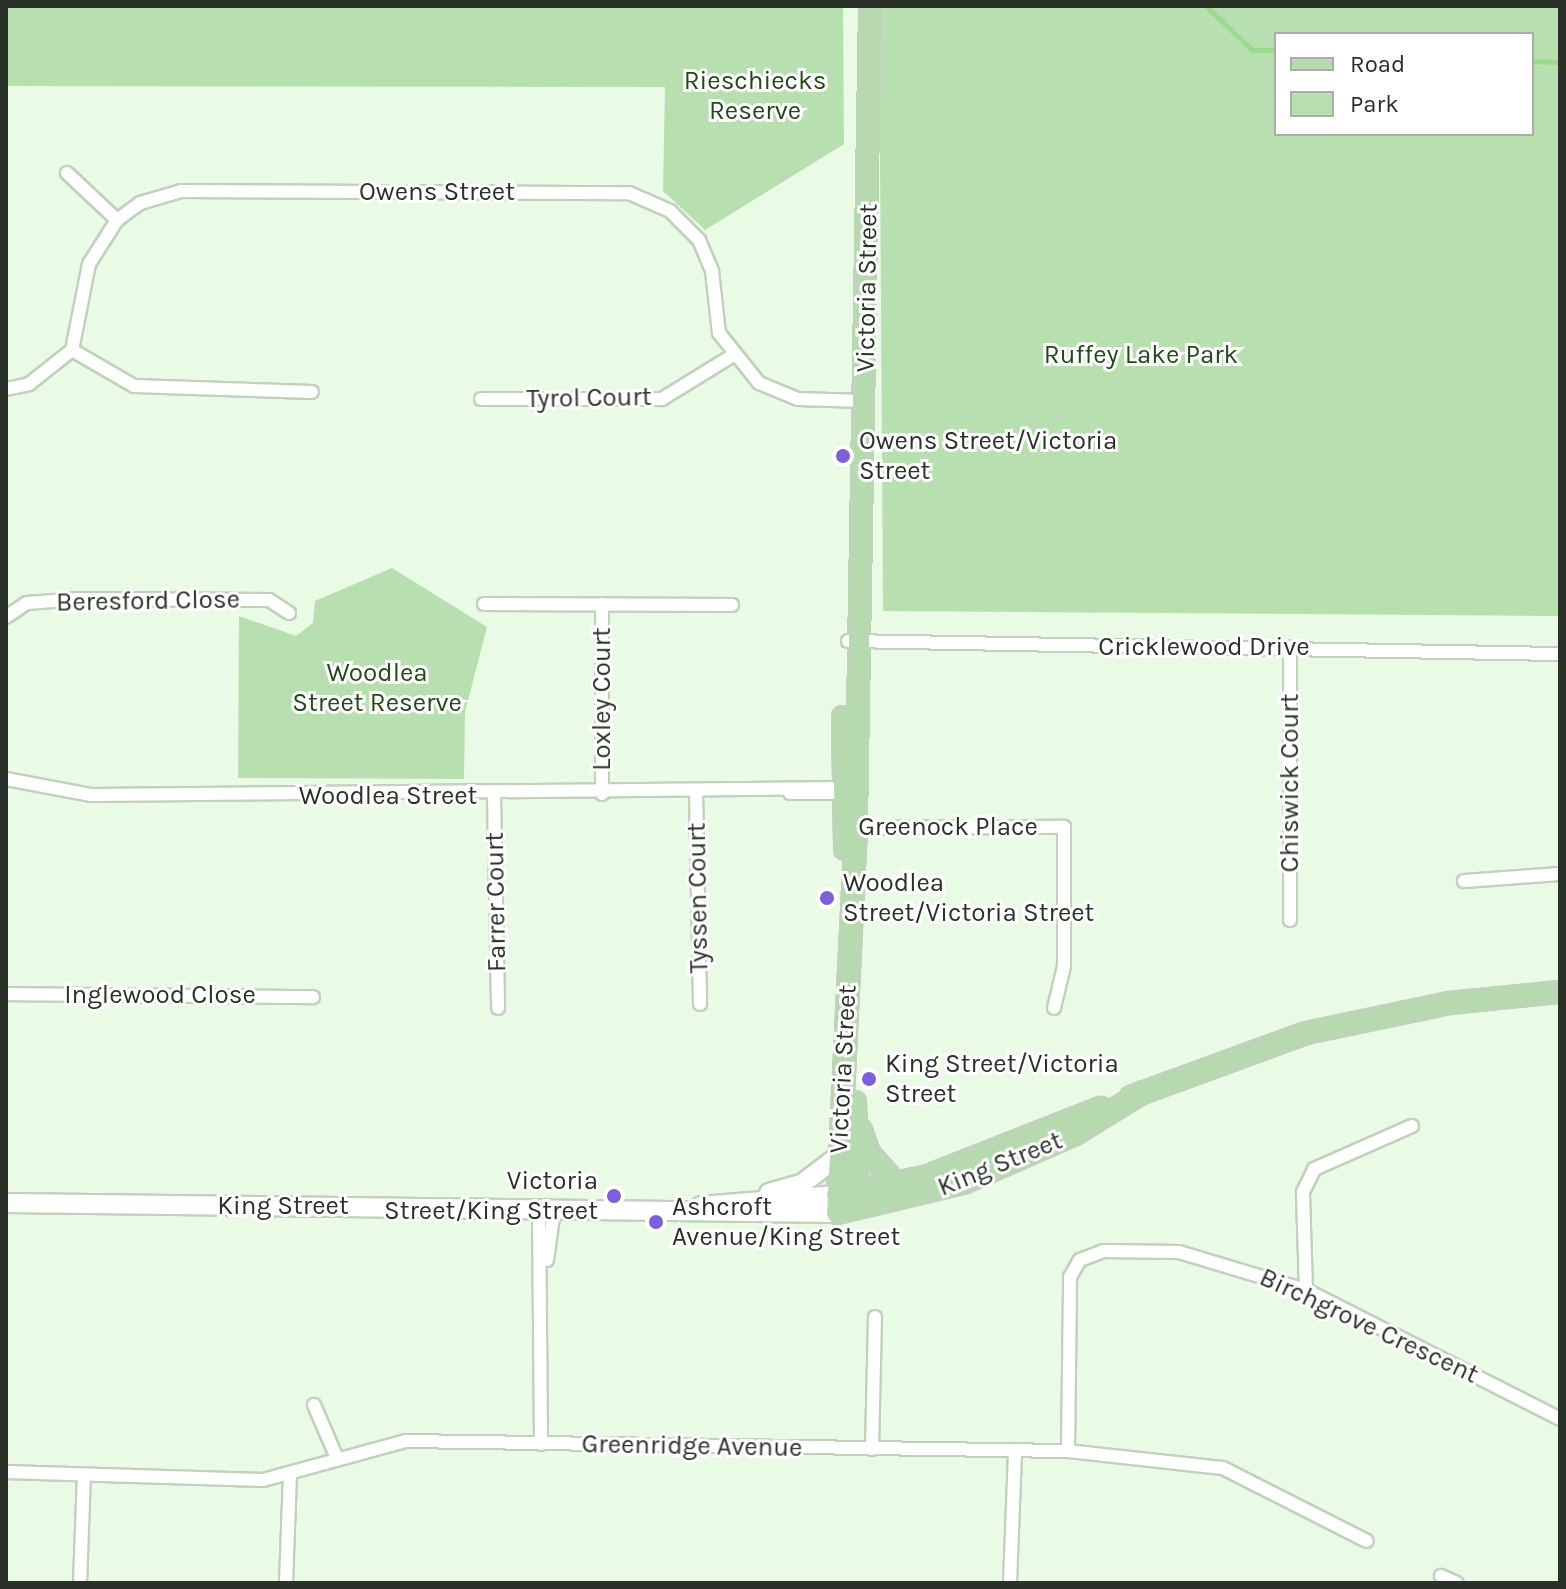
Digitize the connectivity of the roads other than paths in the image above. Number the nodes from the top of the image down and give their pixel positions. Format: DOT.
graph roads {
  1 [pos="870,6"];
  2 [pos="67,173"];
  3 [pos="117,220"];
  4 [pos="72,350"];
  5 [pos="732,356"];
  6 [pos="6,389"];
  7 [pos="312,392"];
  8 [pos="481,399"];
  9 [pos="864,401"];
  10 [pos="484,604"];
  11 [pos="602,604"];
  12 [pos="732,605"];
  13 [pos="289,613"];
  14 [pos="6,617"];
  15 [pos="853,641"];
  16 [pos="1290,647"];
  17 [pos="1560,654"];
  18 [pos="8,780"];
  19 [pos="846,790"];
  20 [pos="696,792"];
  21 [pos="602,794"];
  22 [pos="6,795"];
  23 [pos="494,795"];
  24 [pos="849,828"];
  25 [pos="1560,874"];
  26 [pos="1464,881"];
  27 [pos="1290,920"];
  28 [pos="849,925"];
  29 [pos="1560,992"];
  30 [pos="6,994"];
  31 [pos="313,997"];
  32 [pos="700,1004"];
  33 [pos="498,1008"];
  34 [pos="1054,1008"];
  35 [pos="1143,1092"];
  36 [pos="855,1119"];
  37 [pos="1412,1126"];
  38 [pos="840,1155"];
  39 [pos="897,1185"];
  40 [pos="6,1203"];
  41 [pos="848,1203"];
  42 [pos="704,1206"];
  43 [pos="546,1210"];
  44 [pos="655,1212"];
  45 [pos="1306,1290"];
  46 [pos="875,1317"];
  47 [pos="314,1405"];
  48 [pos="1560,1419"];
  49 [pos="541,1444"];
  50 [pos="872,1449"];
  51 [pos="1015,1450"];
  52 [pos="1068,1451"];
  53 [pos="336,1456"];
  54 [pos="6,1472"];
  55 [pos="84,1476"];
  56 [pos="290,1476"];
  57 [pos="1367,1541"];
  58 [pos="1441,1576"];
  59 [pos="80,1583"];
  60 [pos="286,1583"];
  61 [pos="1010,1583"];
  62 [pos="1457,1583"];
  1 -- 9 [label="main road, Victoria Street"];
  2 -- 3 [label="street"];
  3 -- 4 [label="street, Owens Street"];
  3 -- 5 [label="street, Owens Street"];
  4 -- 6 [label="street"];
  4 -- 7 [label="street"];
  5 -- 8 [label="street, Tyrol Court"];
  5 -- 9 [label="street, Owens Street"];
  9 -- 15 [label="main road, Victoria Street"];
  10 -- 11 [label="street, Loxley Court"];
  11 -- 12 [label="street, Loxley Court"];
  11 -- 21 [label="street, Loxley Court"];
  13 -- 14 [label="street, Beresford Close"];
  15 -- 16 [label="street, Cricklewood Drive"];
  15 -- 19 [label="main road, Victoria Street"];
  16 -- 17 [label="street, Cricklewood Drive"];
  16 -- 27 [label="street, Chiswick Court"];
  18 -- 22 [label="street"];
  18 -- 23 [label="street, Woodlea Street"];
  19 -- 20 [label="street, Woodlea Street"];
  19 -- 24 [label="main road, Victoria Street"];
  20 -- 21 [label="street, Woodlea Street"];
  20 -- 32 [label="street, Tyssen Court"];
  21 -- 23 [label="street, Woodlea Street"];
  23 -- 33 [label="street, Farrer Court"];
  24 -- 28 [label="main road, Victoria Street"];
  24 -- 34 [label="street, Greenock Place"];
  25 -- 26 [label="street"];
  28 -- 36 [label="main road, Victoria Street"];
  28 -- 38 [label="main road, Victoria Street"];
  29 -- 35 [label="main road, King Street"];
  30 -- 31 [label="street, Inglewood Close"];
  35 -- 39 [label="main road, King Street"];
  35 -- 41 [label="main road, King Street"];
  36 -- 39 [label="main road"];
  36 -- 41 [label="main road, Victoria Street"];
  37 -- 45 [label="street"];
  38 -- 41 [label="main road, Victoria Street"];
  38 -- 42 [label="main road"];
  39 -- 41 [label="main road, King Street"];
  40 -- 43 [label="main road, King Street"];
  41 -- 42 [label="main road, King Street"];
  41 -- 44 [label="main road, King Street"];
  42 -- 44 [label="main road, King Street"];
  43 -- 44 [label="main road, King Street"];
  43 -- 49 [label="street"];
  45 -- 48 [label="street, Birchgrove Crescent"];
  45 -- 52 [label="street, Birchgrove Crescent"];
  46 -- 50 [label="street"];
  47 -- 53 [label="street"];
  49 -- 50 [label="street, Greenridge Avenue"];
  49 -- 53 [label="street, Greenridge Avenue"];
  50 -- 51 [label="street, Greenridge Avenue"];
  51 -- 52 [label="street, Greenridge Avenue"];
  51 -- 61 [label="street"];
  52 -- 57 [label="street, Greenridge Avenue"];
  53 -- 56 [label="street, Greenridge Avenue"];
  54 -- 55 [label="street, Greenridge Avenue"];
  55 -- 56 [label="street, Greenridge Avenue"];
  55 -- 59 [label="street"];
  56 -- 60 [label="street"];
  58 -- 62 [label="street"];
}
